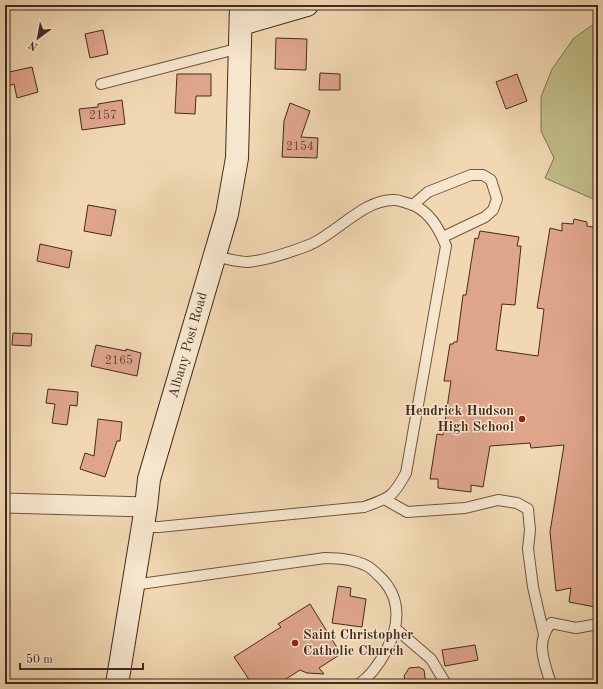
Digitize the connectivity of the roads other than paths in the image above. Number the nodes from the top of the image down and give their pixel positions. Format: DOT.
graph roads {
  1 [pos="307,5"];
  2 [pos="276,9"];
  3 [pos="241,15"];
  4 [pos="240,48"];
  5 [pos="101,84"];
  6 [pos="413,205"];
  7 [pos="443,237"];
  8 [pos="214,256"];
  9 [pos="386,500"];
  10 [pos="5,503"];
  11 [pos="144,517"];
  12 [pos="133,584"];
  13 [pos="598,624"];
  14 [pos="396,629"];
  15 [pos="544,635"];
  16 [pos="117,684"];
  17 [pos="359,684"];
  18 [pos="446,684"];
  19 [pos="551,684"];
  1 -- 2 [label="main road"];
  2 -- 3 [label="main road"];
  3 -- 4 [label="main road, Albany Post Road"];
  4 -- 5 [label="lane"];
  4 -- 8 [label="main road, Albany Post Road"];
  6 -- 7 [label="lane"];
  6 -- 7 [label="lane"];
  6 -- 8 [label="lane"];
  7 -- 9 [label="lane"];
  8 -- 11 [label="main road, Albany Post Road"];
  9 -- 11 [label="lane"];
  9 -- 15 [label="lane"];
  10 -- 11 [label="street"];
  11 -- 12 [label="main road, Albany Post Road"];
  12 -- 14 [label="lane"];
  12 -- 16 [label="main road, Albany Post Road"];
  13 -- 15 [label="lane"];
  14 -- 17 [label="lane"];
  14 -- 18 [label="lane"];
  15 -- 19 [label="lane"];
}
